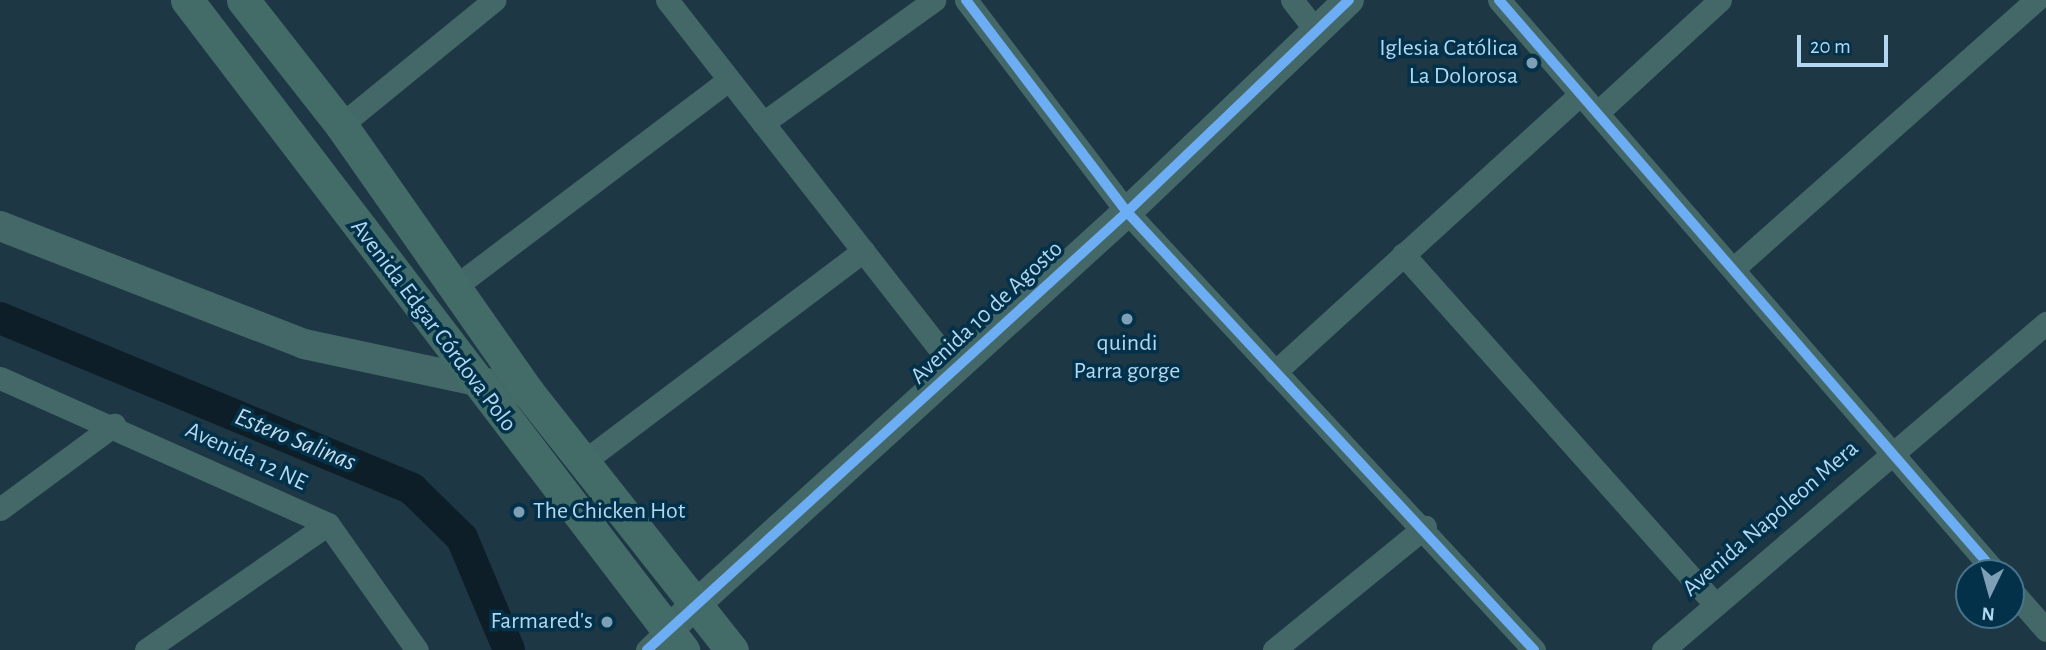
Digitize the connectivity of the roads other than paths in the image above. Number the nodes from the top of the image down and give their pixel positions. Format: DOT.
graph roads {
  1 [pos="187,0"];
  2 [pos="243,0"];
  3 [pos="494,0"];
  4 [pos="667,0"];
  5 [pos="934,0"];
  6 [pos="966,0"];
  7 [pos="1292,0"];
  8 [pos="1349,0"];
  9 [pos="1499,0"];
  10 [pos="1720,0"];
  11 [pos="2036,0"];
  12 [pos="1316,30"];
  13 [pos="728,80"];
  14 [pos="1581,94"];
  15 [pos="1597,113"];
  16 [pos="763,123"];
  17 [pos="341,125"];
  18 [pos="1127,212"];
  19 [pos="0,226"];
  20 [pos="863,251"];
  21 [pos="1403,254"];
  22 [pos="1733,270"];
  23 [pos="456,286"];
  24 [pos="2046,323"];
  25 [pos="956,370"];
  26 [pos="1275,372"];
  27 [pos="0,378"];
  28 [pos="472,381"];
  29 [pos="528,392"];
  30 [pos="114,425"];
  31 [pos="1890,450"];
  32 [pos="587,459"];
  33 [pos="0,509"];
  34 [pos="328,524"];
  35 [pos="1425,527"];
  36 [pos="1984,559"];
  37 [pos="1714,603"];
  38 [pos="699,605"];
  39 [pos="2025,606"];
  40 [pos="2046,630"];
  41 [pos="666,643"];
  42 [pos="161,646"];
  43 [pos="417,650"];
  44 [pos="732,650"];
  45 [pos="1274,650"];
  46 [pos="1534,650"];
  47 [pos="1663,650"];
  1 -- 28 [label="main road, Avenida Edgar Córdova Polo"];
  2 -- 17 [label="main road, Avenida Edgar Córdova Polo"];
  3 -- 17 [label="street"];
  4 -- 13 [label="street"];
  5 -- 16 [label="street"];
  6 -- 18 [label="street"];
  7 -- 12 [label="street"];
  8 -- 12 [label="street, Avenida 10 de Agosto"];
  9 -- 14 [label="street"];
  10 -- 15 [label="street"];
  11 -- 22 [label="street"];
  12 -- 18 [label="street, Avenida 10 de Agosto"];
  13 -- 16 [label="street"];
  13 -- 23 [label="street"];
  14 -- 15 [label="street"];
  14 -- 21 [label="street"];
  15 -- 22 [label="street"];
  16 -- 20 [label="street"];
  17 -- 23 [label="main road, Avenida Edgar Córdova Polo"];
  18 -- 25 [label="street, Avenida 10 de Agosto"];
  18 -- 26 [label="street"];
  19 -- 28 [label="street"];
  20 -- 25 [label="street"];
  20 -- 32 [label="street"];
  21 -- 26 [label="street"];
  21 -- 37 [label="street"];
  22 -- 31 [label="street"];
  23 -- 29 [label="main road, Avenida Edgar Córdova Polo"];
  24 -- 31 [label="street, Avenida Napoleon Mera"];
  25 -- 38 [label="street, Avenida 10 de Agosto"];
  26 -- 35 [label="street"];
  27 -- 30 [label="street, Avenida 12 NE"];
  28 -- 29 [label="street"];
  28 -- 41 [label="main road, Avenida Edgar Córdova Polo"];
  29 -- 32 [label="main road, Avenida Edgar Córdova Polo"];
  30 -- 33 [label="street"];
  30 -- 34 [label="street, Avenida 12 NE"];
  31 -- 36 [label="street"];
  31 -- 37 [label="street, Avenida Napoleon Mera"];
  32 -- 38 [label="main road, Avenida Edgar Córdova Polo"];
  34 -- 42 [label="street"];
  34 -- 43 [label="street, Avenida 12 NE"];
  35 -- 45 [label="street"];
  35 -- 46 [label="street"];
  37 -- 47 [label="street, Avenida Napoleon Mera"];
  38 -- 41 [label="street, Avenida 10 de Agosto"];
  38 -- 44 [label="main road, Avenida Edgar Córdova Polo"];
  39 -- 40 [label="street"];
}
